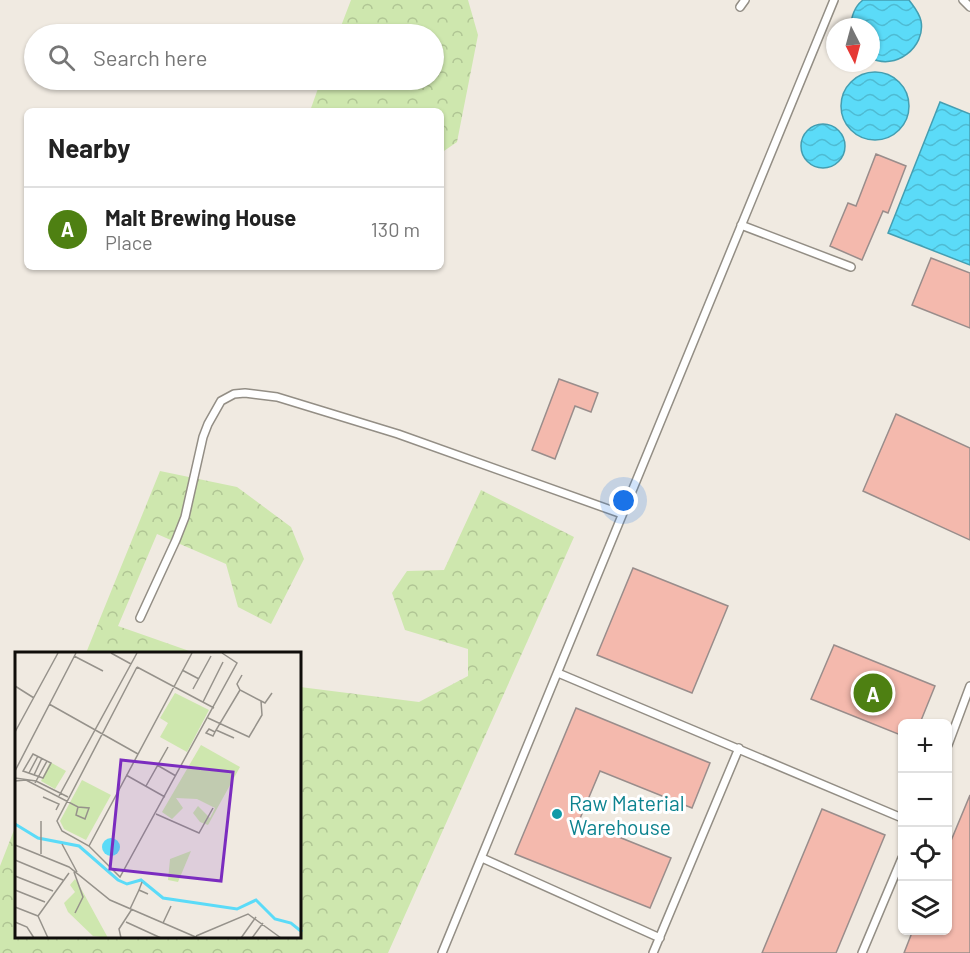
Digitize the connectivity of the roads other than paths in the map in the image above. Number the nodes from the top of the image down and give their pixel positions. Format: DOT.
graph roads {
  1 [pos="745,0"];
  2 [pos="834,0"];
  3 [pos="963,0"];
  4 [pos="740,7"];
  5 [pos="970,7"];
  6 [pos="741,225"];
  7 [pos="851,267"];
  8 [pos="622,514"];
  9 [pos="140,618"];
  10 [pos="558,674"];
  11 [pos="970,686"];
  12 [pos="952,734"];
  13 [pos="739,748"];
  14 [pos="898,816"];
  15 [pos="482,858"];
  16 [pos="898,870"];
  17 [pos="660,938"];
  18 [pos="442,953"];
  19 [pos="653,953"];
  20 [pos="862,953"];
  1 -- 4 [label="lane"];
  2 -- 6 [label="lane"];
  3 -- 5 [label="lane"];
  6 -- 7 [label="lane"];
  6 -- 8 [label="lane"];
  8 -- 9 [label="lane"];
  8 -- 10 [label="lane"];
  10 -- 13 [label="lane"];
  10 -- 15 [label="lane"];
  11 -- 12 [label="lane"];
  13 -- 14 [label="lane"];
  13 -- 17 [label="lane"];
  15 -- 17 [label="lane"];
  15 -- 18 [label="lane"];
  16 -- 20 [label="lane"];
  17 -- 19 [label="lane"];
}
